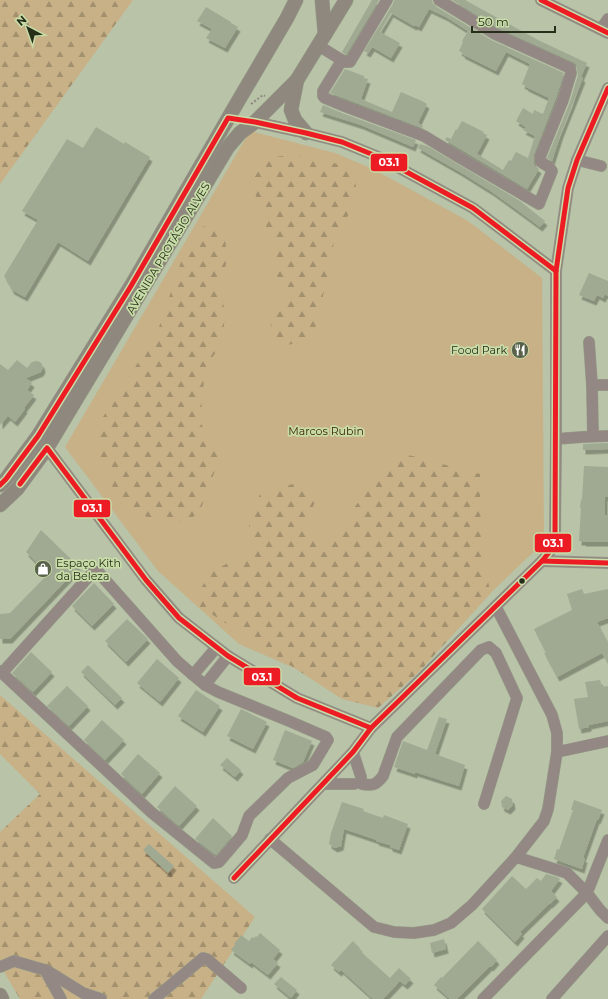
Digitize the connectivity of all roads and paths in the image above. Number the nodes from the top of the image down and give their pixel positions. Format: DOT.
graph roads {
  1 [pos="296,0"];
  2 [pos="322,0"];
  3 [pos="346,0"];
  4 [pos="387,0"];
  5 [pos="439,0"];
  6 [pos="541,0"];
  7 [pos="608,19"];
  8 [pos="604,31"];
  9 [pos="322,40"];
  10 [pos="342,60"];
  11 [pos="297,80"];
  12 [pos="608,88"];
  13 [pos="228,118"];
  14 [pos="255,122"];
  15 [pos="306,133"];
  16 [pos="577,160"];
  17 [pos="606,167"];
  18 [pos="556,271"];
  19 [pos="589,342"];
  20 [pos="608,384"];
  21 [pos="592,385"];
  22 [pos="592,436"];
  23 [pos="608,436"];
  24 [pos="556,439"];
  25 [pos="47,448"];
  26 [pos="0,485"];
  27 [pos="0,505"];
  28 [pos="542,561"];
  29 [pos="608,563"];
  30 [pos="496,607"];
  31 [pos="216,648"];
  32 [pos="228,656"];
  33 [pos="1,672"];
  34 [pos="193,675"];
  35 [pos="205,685"];
  36 [pos="371,728"];
  37 [pos="608,742"];
  38 [pos="353,752"];
  39 [pos="557,752"];
  40 [pos="359,782"];
  41 [pos="323,784"];
  42 [pos="484,804"];
  43 [pos="270,839"];
  44 [pos="608,840"];
  45 [pos="516,857"];
  46 [pos="234,878"];
  47 [pos="587,893"];
  48 [pos="608,918"];
  49 [pos="608,936"];
  50 [pos="0,967"];
  51 [pos="45,970"];
  52 [pos="241,988"];
  53 [pos="0,995"];
  54 [pos="2,999"];
  55 [pos="61,999"];
  56 [pos="101,999"];
  57 [pos="154,999"];
  58 [pos="483,999"];
  59 [pos="552,999"];
  1 -- 13 [label="main road, AVENIDA PROTÁSIO ALVES"];
  2 -- 9 [label="main road"];
  3 -- 9 [label="main road, AVENIDA PROTÁSIO ALVES"];
  4 -- 10 [label="street"];
  5 -- 10 [label="street"];
  6 -- 8 [label="street"];
  7 -- 8 [label="street"];
  9 -- 10 [label="street"];
  9 -- 11 [label="main road, AVENIDA PROTÁSIO ALVES"];
  11 -- 14 [label="main road, AVENIDA PROTÁSIO ALVES"];
  11 -- 15 [label="main road"];
  12 -- 16 [label="street"];
  13 -- 14 [label="main road"];
  13 -- 26 [label="main road, AVENIDA PROTÁSIO ALVES"];
  14 -- 15 [label="street"];
  14 -- 25 [label="main road, AVENIDA PROTÁSIO ALVES"];
  15 -- 18 [label="street"];
  16 -- 17 [label="street"];
  16 -- 18 [label="street"];
  18 -- 24 [label="street"];
  19 -- 21 [label="street"];
  20 -- 21 [label="street"];
  21 -- 22 [label="street"];
  22 -- 23 [label="street"];
  22 -- 24 [label="street"];
  24 -- 28 [label="street"];
  25 -- 27 [label="main road, AVENIDA PROTÁSIO ALVES"];
  25 -- 31 [label="street"];
  28 -- 29 [label="street"];
  28 -- 30 [label="street"];
  30 -- 36 [label="street"];
  30 -- 39 [label="street"];
  31 -- 32 [label="street"];
  31 -- 34 [label="street"];
  32 -- 35 [label="street"];
  32 -- 36 [label="street"];
  33 -- 34 [label="street"];
  33 -- 35 [label="street"];
  34 -- 35 [label="street"];
  36 -- 38 [label="street"];
  37 -- 39 [label="street"];
  38 -- 40 [label="street"];
  38 -- 41 [label="street"];
  39 -- 45 [label="street"];
  40 -- 41 [label="street"];
  40 -- 42 [label="street"];
  41 -- 43 [label="street"];
  43 -- 45 [label="street"];
  43 -- 46 [label="street"];
  44 -- 47 [label="street"];
  45 -- 47 [label="street"];
  47 -- 48 [label="street"];
  47 -- 58 [label="street"];
  49 -- 59 [label="street"];
  50 -- 51 [label="street"];
  51 -- 55 [label="street"];
  51 -- 56 [label="street"];
  52 -- 57 [label="street"];
  53 -- 54 [label="main road"];
}
